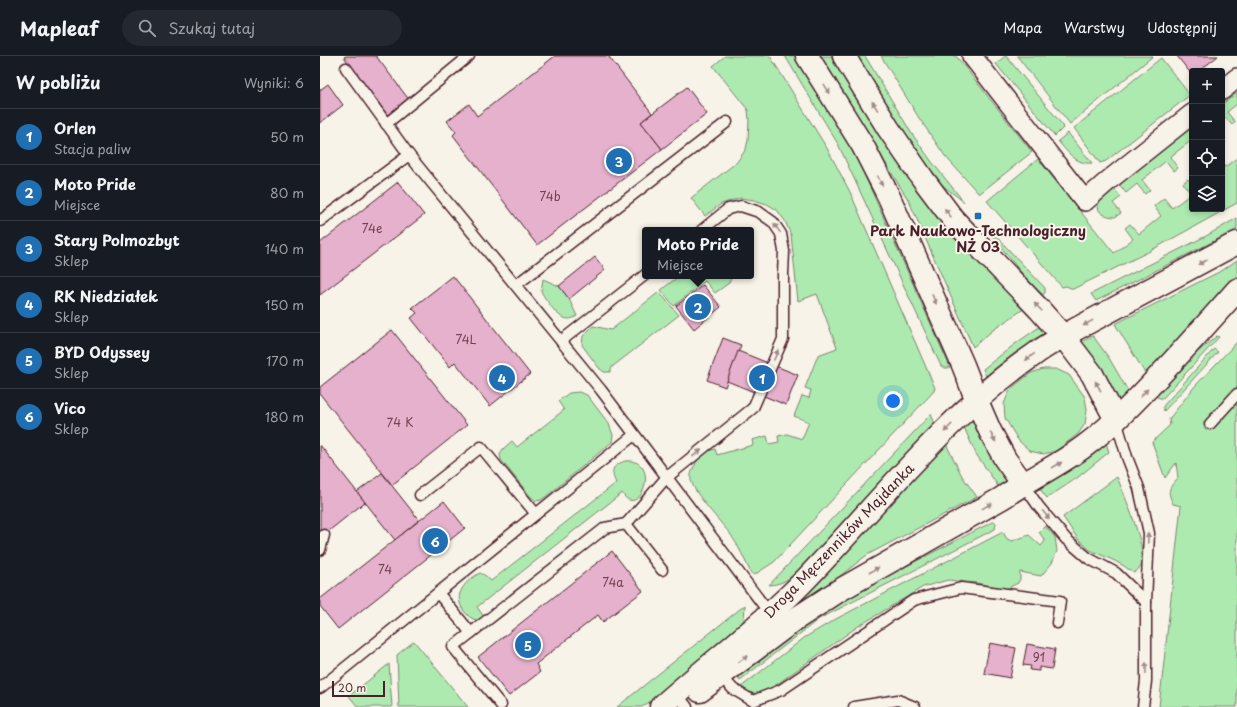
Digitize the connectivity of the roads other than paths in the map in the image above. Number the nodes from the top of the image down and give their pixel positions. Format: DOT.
graph roads {
  1 [pos="469,56"];
  2 [pos="807,56"];
  3 [pos="844,56"];
  4 [pos="972,56"];
  5 [pos="346,68"];
  6 [pos="1237,78"];
  7 [pos="1225,88"];
  8 [pos="1189,116"];
  9 [pos="727,122"];
  10 [pos="386,124"];
  11 [pos="409,155"];
  12 [pos="320,221"];
  13 [pos="705,227"];
  14 [pos="1237,243"];
  15 [pos="642,277"];
  16 [pos="516,285"];
  17 [pos="1237,290"];
  18 [pos="1063,336"];
  19 [pos="561,341"];
  20 [pos="1237,394"];
  21 [pos="976,401"];
  22 [pos="1116,420"];
  23 [pos="1210,424"];
  24 [pos="634,435"];
  25 [pos="666,478"];
  26 [pos="1022,484"];
  27 [pos="420,495"];
  28 [pos="536,514"];
  29 [pos="626,524"];
  30 [pos="324,535"];
  31 [pos="320,550"];
  32 [pos="662,570"];
  33 [pos="438,593"];
  34 [pos="1146,602"];
  35 [pos="770,614"];
  36 [pos="797,618"];
  37 [pos="1057,623"];
  38 [pos="472,633"];
  39 [pos="721,676"];
  40 [pos="320,688"];
  41 [pos="501,705"];
  42 [pos="683,706"];
  43 [pos="661,707"];
  44 [pos="854,707"];
  45 [pos="915,707"];
  46 [pos="1143,707"];
  1 -- 10 [label="lane"];
  2 -- 21 [label="street, one-way"];
  18 -- 3 [label="street, one-way"];
  4 -- 8 [label="street"];
  5 -- 10 [label="lane"];
  6 -- 7 [label="street"];
  9 -- 16 [label="lane"];
  10 -- 11 [label="lane"];
  11 -- 12 [label="lane"];
  11 -- 16 [label="lane"];
  25 -- 13 [label="lane, one-way"];
  14 -- 18 [label="street, Droga Męczenników Majdanka, one-way"];
  15 -- 19 [label="lane"];
  16 -- 19 [label="lane"];
  22 -- 17 [label="street, Droga Męczenników Majdanka, one-way"];
  18 -- 21 [label="street, Droga Męczenników Majdanka, one-way"];
  22 -- 18 [label="street, one-way"];
  19 -- 24 [label="lane"];
  20 -- 23 [label="lane"];
  21 -- 26 [label="street, one-way"];
  21 -- 35 [label="street, Droga Męczenników Majdanka, one-way"];
  26 -- 22 [label="street, Droga Męczenników Majdanka, one-way"];
  34 -- 22 [label="lane, one-way"];
  24 -- 25 [label="lane"];
  24 -- 28 [label="lane"];
  25 -- 29 [label="lane"];
  25 -- 35 [label="lane"];
  26 -- 34 [label="lane, one-way"];
  36 -- 26 [label="street, Droga Męczenników Majdanka, one-way"];
  27 -- 28 [label="lane"];
  28 -- 33 [label="lane"];
  29 -- 32 [label="lane"];
  29 -- 38 [label="lane"];
  30 -- 31 [label="lane"];
  33 -- 38 [label="lane"];
  33 -- 40 [label="lane"];
  46 -- 34 [label="lane, one-way"];
  35 -- 36 [label="lane"];
  35 -- 43 [label="street, Droga Męczenników Majdanka"];
  39 -- 36 [label="street, Droga Męczenników Majdanka, one-way"];
  37 -- 39 [label="lane"];
  38 -- 41 [label="lane"];
  39 -- 42 [label="street, Droga Męczenników Majdanka"];
  44 -- 45 [label="lane"];
}
